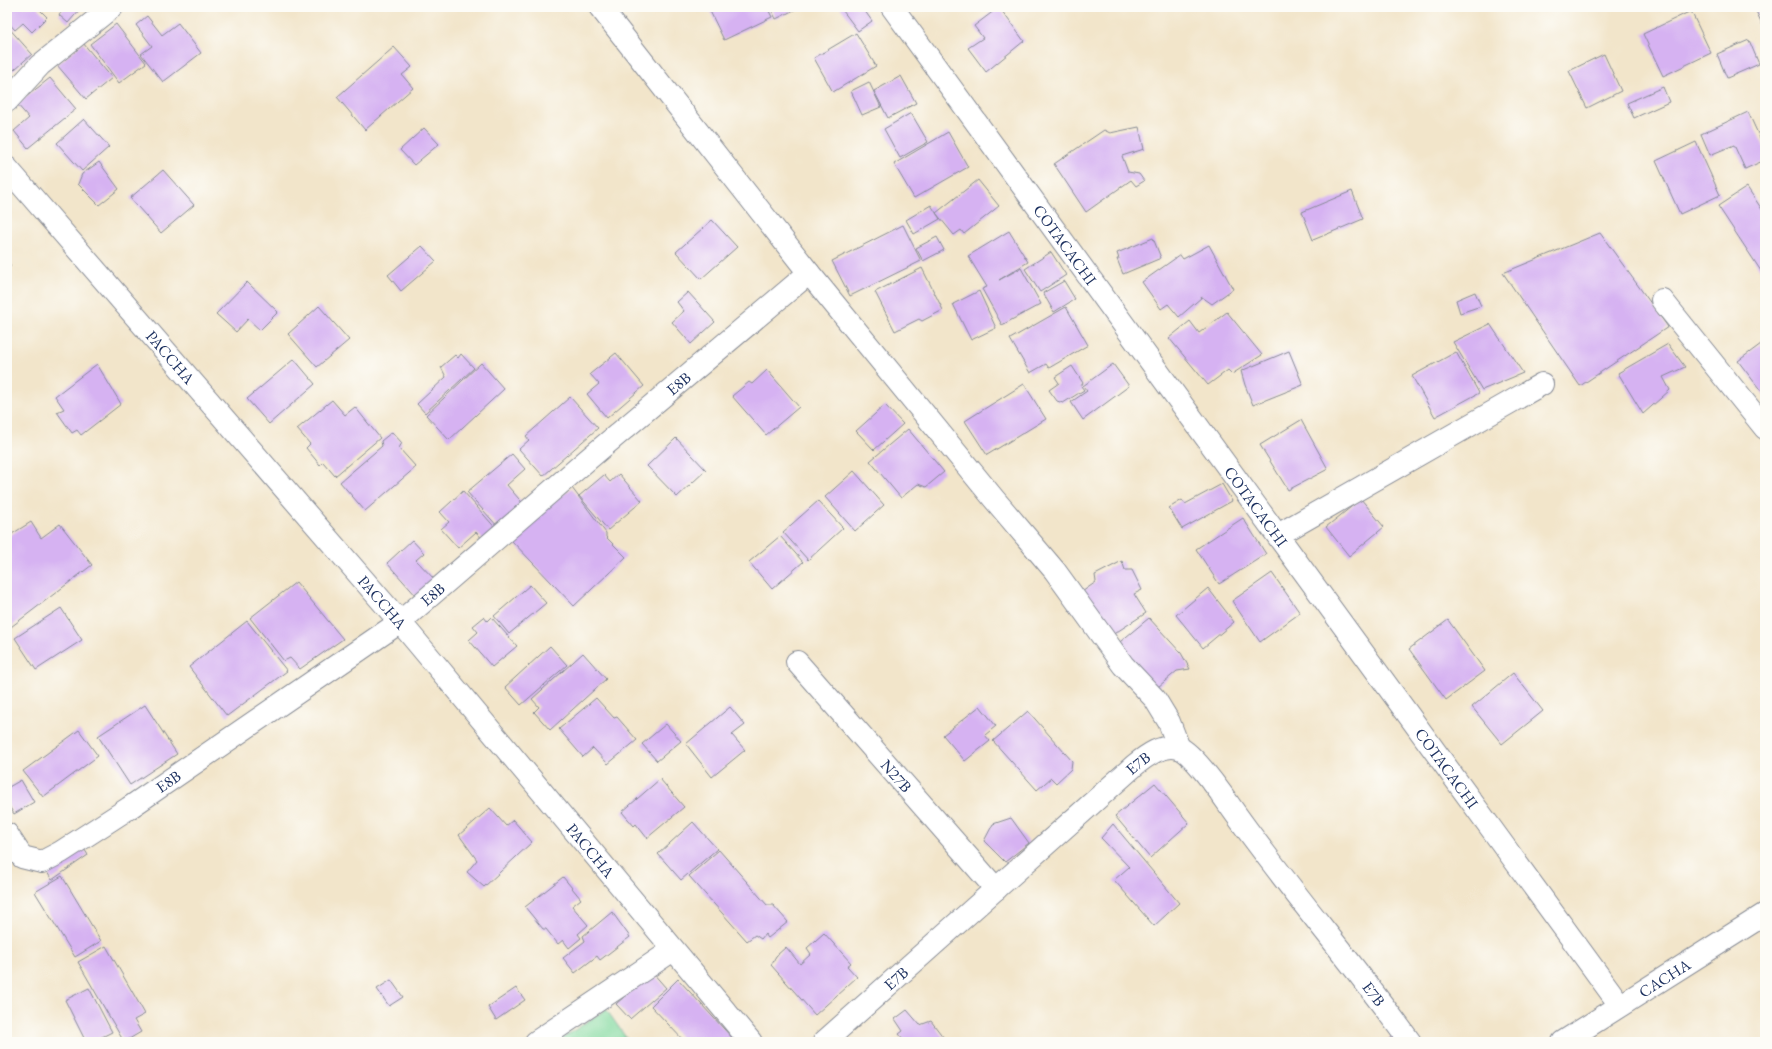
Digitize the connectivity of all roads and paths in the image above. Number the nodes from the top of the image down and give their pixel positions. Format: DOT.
graph roads {
  1 [pos="112,7"];
  2 [pos="600,7"];
  3 [pos="892,7"];
  4 [pos="7,101"];
  5 [pos="7,168"];
  6 [pos="809,273"];
  7 [pos="1662,300"];
  8 [pos="1542,384"];
  9 [pos="1765,428"];
  10 [pos="1278,535"];
  11 [pos="400,622"];
  12 [pos="797,662"];
  13 [pos="1179,748"];
  14 [pos="7,834"];
  15 [pos="996,889"];
  16 [pos="1765,914"];
  17 [pos="673,950"];
  18 [pos="1620,1006"];
  19 [pos="536,1042"];
  20 [pos="751,1042"];
  21 [pos="824,1042"];
  22 [pos="1410,1042"];
  23 [pos="1563,1042"];
  1 -- 4 [label="street"];
  2 -- 6 [label="street"];
  3 -- 10 [label="street, COTACACHI"];
  5 -- 11 [label="street, PACCHA"];
  6 -- 11 [label="street, E8B"];
  6 -- 13 [label="street"];
  7 -- 9 [label="street"];
  8 -- 10 [label="street"];
  10 -- 18 [label="street, COTACACHI"];
  11 -- 14 [label="street, E8B"];
  11 -- 17 [label="street, PACCHA"];
  12 -- 15 [label="street, N27B"];
  13 -- 15 [label="street, E7B"];
  13 -- 22 [label="street, E7B"];
  15 -- 21 [label="street, E7B"];
  16 -- 18 [label="street, CACHA"];
  17 -- 19 [label="street"];
  17 -- 20 [label="street, PACCHA"];
  18 -- 23 [label="street, CACHA"];
}
